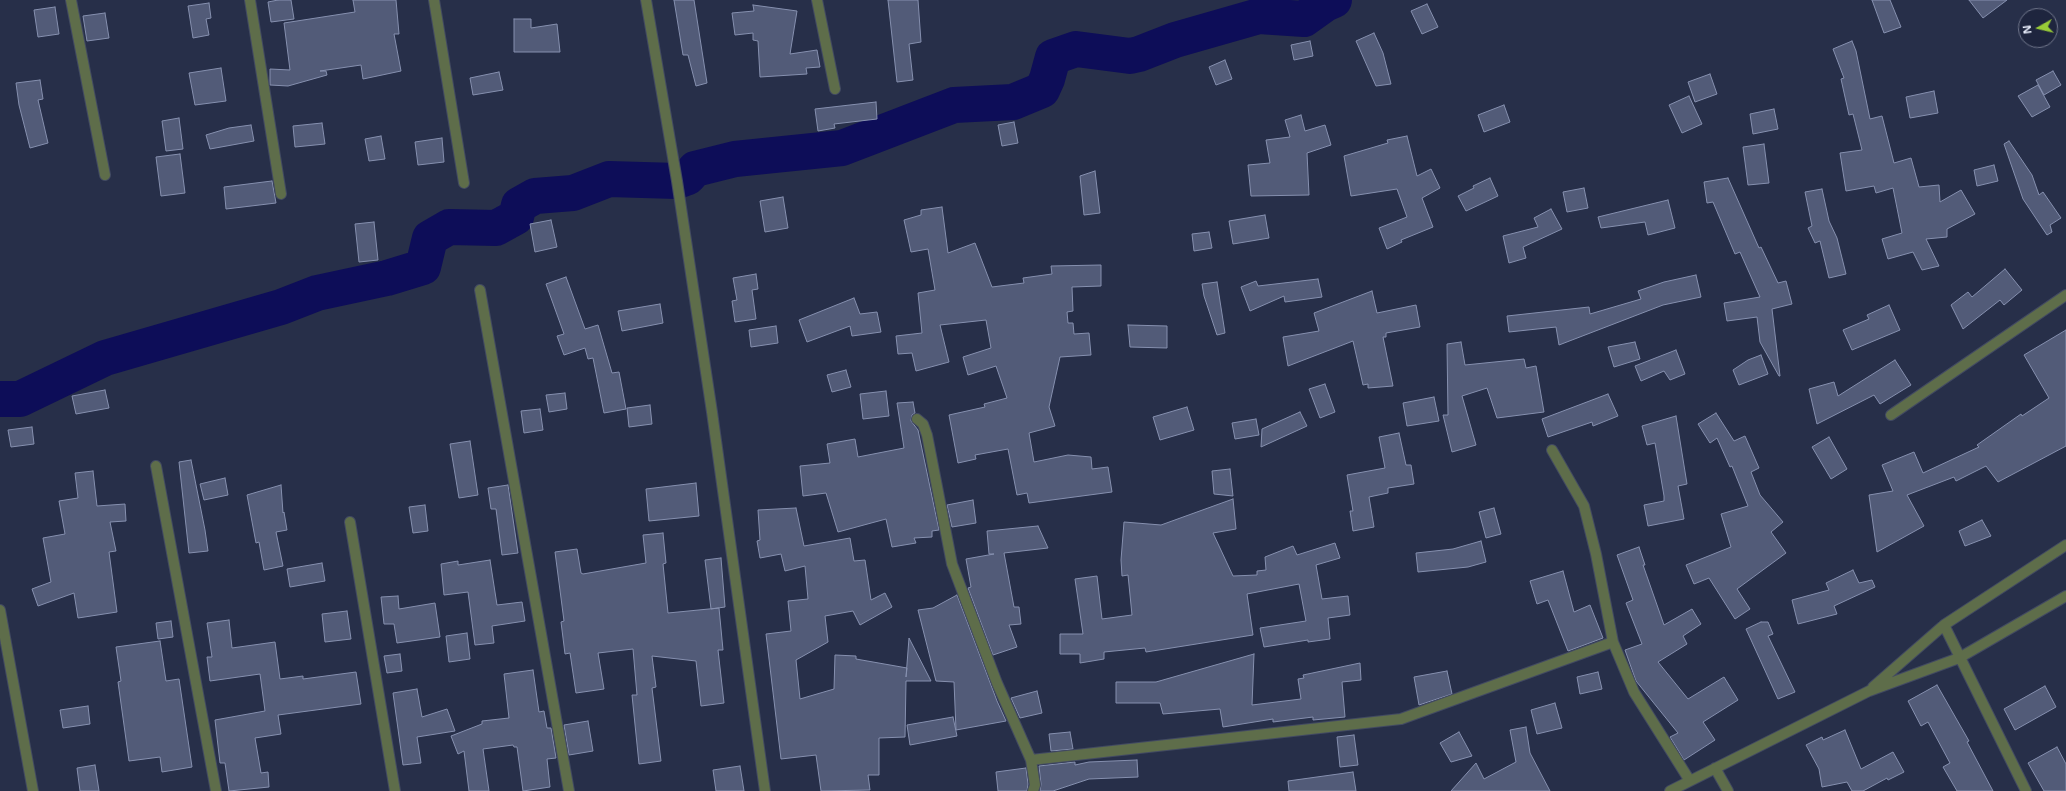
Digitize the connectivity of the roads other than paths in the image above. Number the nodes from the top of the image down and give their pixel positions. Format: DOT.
graph roads {
  1 [pos="71,0"];
  2 [pos="250,0"];
  3 [pos="434,0"];
  4 [pos="646,0"];
  5 [pos="817,0"];
  6 [pos="835,89"];
  7 [pos="105,175"];
  8 [pos="464,182"];
  9 [pos="281,194"];
  10 [pos="480,290"];
  11 [pos="2066,295"];
  12 [pos="1891,415"];
  13 [pos="917,419"];
  14 [pos="1552,450"];
  15 [pos="156,466"];
  16 [pos="350,522"];
  17 [pos="2066,545"];
  18 [pos="2066,596"];
  19 [pos="0,610"];
  20 [pos="1944,625"];
  21 [pos="1614,642"];
  22 [pos="1959,658"];
  23 [pos="1869,690"];
  24 [pos="1032,760"];
  25 [pos="1715,768"];
  26 [pos="1690,781"];
  27 [pos="33,791"];
  28 [pos="216,791"];
  29 [pos="395,791"];
  30 [pos="569,791"];
  31 [pos="765,791"];
  32 [pos="1033,791"];
  33 [pos="1670,791"];
  34 [pos="1728,791"];
  35 [pos="2026,791"];
  1 -- 7 [label="street"];
  2 -- 9 [label="street"];
  3 -- 8 [label="street"];
  4 -- 31 [label="street"];
  5 -- 6 [label="street"];
  10 -- 30 [label="street"];
  11 -- 12 [label="street"];
  13 -- 24 [label="street"];
  14 -- 21 [label="street"];
  15 -- 28 [label="street"];
  16 -- 29 [label="street"];
  17 -- 20 [label="street"];
  18 -- 22 [label="street"];
  19 -- 27 [label="street"];
  20 -- 22 [label="street"];
  20 -- 23 [label="street"];
  21 -- 24 [label="street"];
  21 -- 26 [label="street"];
  22 -- 23 [label="street"];
  22 -- 35 [label="street"];
  23 -- 25 [label="street"];
  24 -- 32 [label="street"];
  25 -- 26 [label="street"];
  25 -- 34 [label="street"];
  26 -- 33 [label="street"];
}
